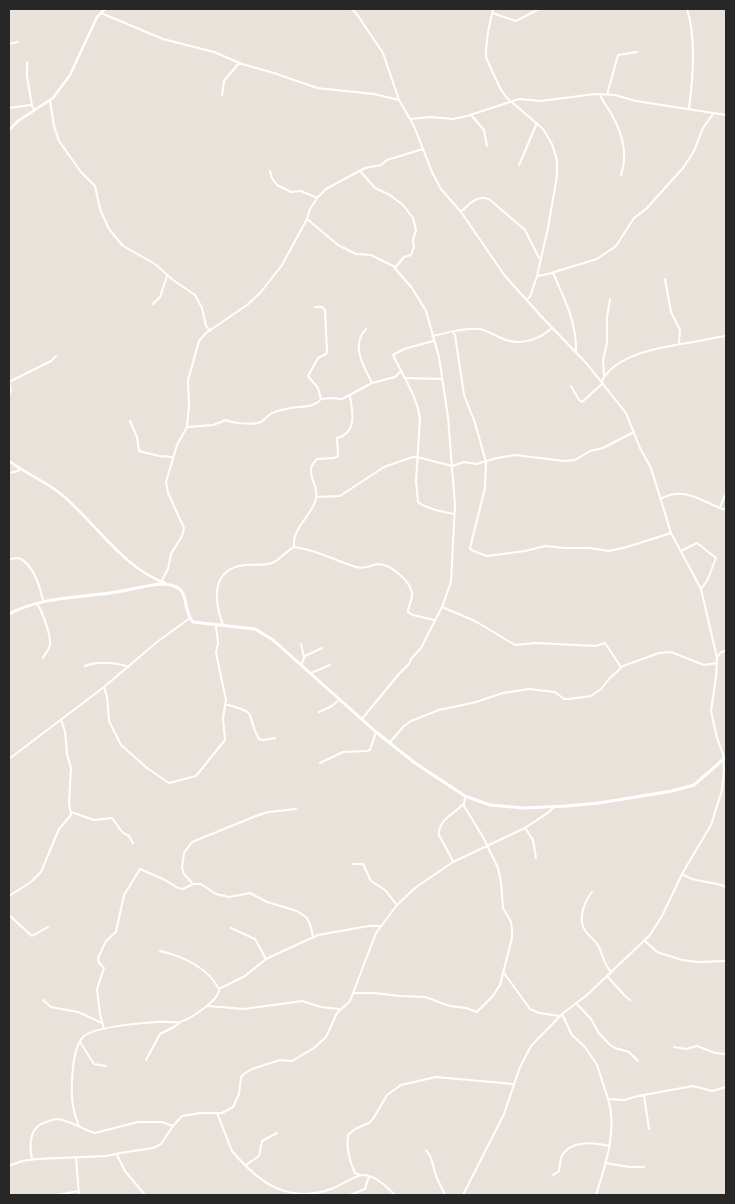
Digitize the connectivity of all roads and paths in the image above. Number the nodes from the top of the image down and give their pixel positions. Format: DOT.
graph roads {
  1 [pos="106,9"];
  2 [pos="350,9"];
  3 [pos="354,9"];
  4 [pos="493,9"];
  5 [pos="539,9"];
  6 [pos="660,9"];
  7 [pos="669,9"];
  8 [pos="687,9"];
  9 [pos="101,13"];
  10 [pos="356,13"];
  11 [pos="492,13"];
  12 [pos="18,42"];
  13 [pos="9,44"];
  14 [pos="636,52"];
  15 [pos="27,62"];
  16 [pos="239,63"];
  17 [pos="606,94"];
  18 [pos="222,95"];
  19 [pos="600,95"];
  20 [pos="399,100"];
  21 [pos="50,101"];
  22 [pos="511,101"];
  23 [pos="32,106"];
  24 [pos="9,108"];
  25 [pos="689,109"];
  26 [pos="35,110"];
  27 [pos="713,114"];
  28 [pos="471,115"];
  29 [pos="726,115"];
  30 [pos="410,119"];
  31 [pos="537,123"];
  32 [pos="9,130"];
  33 [pos="487,146"];
  34 [pos="423,149"];
  35 [pos="519,166"];
  36 [pos="270,171"];
  37 [pos="360,172"];
  38 [pos="621,175"];
  39 [pos="317,198"];
  40 [pos="461,212"];
  41 [pos="307,219"];
  42 [pos="540,259"];
  43 [pos="395,268"];
  44 [pos="553,273"];
  45 [pos="167,276"];
  46 [pos="537,276"];
  47 [pos="665,279"];
  48 [pos="527,299"];
  49 [pos="610,299"];
  50 [pos="153,304"];
  51 [pos="315,307"];
  52 [pos="552,328"];
  53 [pos="366,329"];
  54 [pos="210,331"];
  55 [pos="452,332"];
  56 [pos="432,336"];
  57 [pos="726,336"];
  58 [pos="433,341"];
  59 [pos="679,344"];
  60 [pos="576,353"];
  61 [pos="56,356"];
  62 [pos="401,371"];
  63 [pos="604,376"];
  64 [pos="404,378"];
  65 [pos="442,379"];
  66 [pos="9,382"];
  67 [pos="602,382"];
  68 [pos="372,383"];
  69 [pos="572,386"];
  70 [pos="9,396"];
  71 [pos="350,396"];
  72 [pos="321,399"];
  73 [pos="130,421"];
  74 [pos="187,427"];
  75 [pos="634,432"];
  76 [pos="172,457"];
  77 [pos="417,457"];
  78 [pos="9,461"];
  79 [pos="486,462"];
  80 [pos="452,466"];
  81 [pos="20,469"];
  82 [pos="9,473"];
  83 [pos="726,493"];
  84 [pos="316,497"];
  85 [pos="660,499"];
  86 [pos="719,508"];
  87 [pos="726,510"];
  88 [pos="454,514"];
  89 [pos="671,533"];
  90 [pos="294,547"];
  91 [pos="681,551"];
  92 [pos="9,559"];
  93 [pos="161,582"];
  94 [pos="166,584"];
  95 [pos="701,589"];
  96 [pos="42,601"];
  97 [pos="36,603"];
  98 [pos="442,607"];
  99 [pos="41,612"];
  100 [pos="9,614"];
  101 [pos="190,618"];
  102 [pos="434,620"];
  103 [pos="216,625"];
  104 [pos="222,625"];
  105 [pos="301,644"];
  106 [pos="322,648"];
  107 [pos="726,650"];
  108 [pos="43,658"];
  109 [pos="304,658"];
  110 [pos="717,658"];
  111 [pos="717,663"];
  112 [pos="301,665"];
  113 [pos="330,665"];
  114 [pos="85,666"];
  115 [pos="129,667"];
  116 [pos="621,668"];
  117 [pos="310,673"];
  118 [pos="104,688"];
  119 [pos="340,699"];
  120 [pos="225,704"];
  121 [pos="319,712"];
  122 [pos="362,719"];
  123 [pos="61,720"];
  124 [pos="376,732"];
  125 [pos="275,738"];
  126 [pos="390,743"];
  127 [pos="725,758"];
  128 [pos="9,759"];
  129 [pos="320,763"];
  130 [pos="465,796"];
  131 [pos="464,803"];
  132 [pos="554,807"];
  133 [pos="296,809"];
  134 [pos="71,812"];
  135 [pos="525,828"];
  136 [pos="133,844"];
  137 [pos="488,846"];
  138 [pos="536,858"];
  139 [pos="453,862"];
  140 [pos="352,864"];
  141 [pos="682,874"];
  142 [pos="193,884"];
  143 [pos="726,887"];
  144 [pos="592,892"];
  145 [pos="9,896"];
  146 [pos="396,905"];
  147 [pos="9,915"];
  148 [pos="381,926"];
  149 [pos="48,927"];
  150 [pos="230,928"];
  151 [pos="313,937"];
  152 [pos="645,941"];
  153 [pos="160,951"];
  154 [pos="266,959"];
  155 [pos="726,961"];
  156 [pos="610,972"];
  157 [pos="504,973"];
  158 [pos="607,976"];
  159 [pos="219,989"];
  160 [pos="353,993"];
  161 [pos="43,1000"];
  162 [pos="630,1000"];
  163 [pos="576,1003"];
  164 [pos="208,1006"];
  165 [pos="339,1010"];
  166 [pos="561,1015"];
  167 [pos="180,1022"];
  168 [pos="102,1023"];
  169 [pos="104,1029"];
  170 [pos="80,1042"];
  171 [pos="674,1047"];
  172 [pos="726,1054"];
  173 [pos="146,1060"];
  174 [pos="638,1061"];
  175 [pos="106,1066"];
  176 [pos="513,1084"];
  177 [pos="726,1087"];
  178 [pos="644,1095"];
  179 [pos="608,1099"];
  180 [pos="217,1113"];
  181 [pos="78,1126"];
  182 [pos="173,1126"];
  183 [pos="649,1129"];
  184 [pos="277,1133"];
  185 [pos="609,1146"];
  186 [pos="426,1150"];
  187 [pos="117,1155"];
  188 [pos="76,1157"];
  189 [pos="32,1159"];
  190 [pos="605,1163"];
  191 [pos="246,1165"];
  192 [pos="9,1166"];
  193 [pos="644,1167"];
  194 [pos="354,1170"];
  195 [pos="360,1175"];
  196 [pos="553,1175"];
  197 [pos="369,1176"];
  198 [pos="352,1179"];
  199 [pos="79,1191"];
  200 [pos="57,1195"];
  201 [pos="79,1195"];
  202 [pos="145,1195"];
  203 [pos="305,1195"];
  204 [pos="350,1195"];
  205 [pos="395,1195"];
  206 [pos="445,1195"];
  207 [pos="463,1195"];
  208 [pos="596,1195"];
  1 -- 9 [label="street"];
  2 -- 10 [label="street"];
  3 -- 10 [label="street"];
  4 -- 11 [label="street"];
  5 -- 11 [label="street"];
  6 -- 7 [label="street"];
  8 -- 25 [label="street"];
  9 -- 16 [label="street"];
  9 -- 21 [label="street"];
  10 -- 20 [label="street"];
  11 -- 22 [label="street"];
  12 -- 13 [label="street"];
  14 -- 17 [label="street"];
  15 -- 23 [label="street"];
  16 -- 18 [label="street"];
  16 -- 20 [label="street"];
  17 -- 19 [label="street"];
  17 -- 25 [label="street"];
  19 -- 22 [label="street"];
  19 -- 38 [label="street"];
  20 -- 30 [label="street"];
  21 -- 26 [label="street"];
  21 -- 45 [label="street"];
  22 -- 28 [label="street"];
  22 -- 31 [label="street"];
  23 -- 24 [label="street"];
  23 -- 26 [label="street"];
  25 -- 27 [label="street"];
  26 -- 32 [label="street"];
  27 -- 29 [label="street"];
  27 -- 44 [label="street"];
  28 -- 30 [label="street"];
  28 -- 33 [label="street"];
  30 -- 34 [label="street"];
  31 -- 35 [label="street"];
  31 -- 42 [label="street"];
  34 -- 37 [label="street"];
  34 -- 40 [label="street"];
  36 -- 39 [label="street"];
  37 -- 39 [label="street"];
  37 -- 43 [label="street"];
  39 -- 41 [label="street"];
  40 -- 42 [label="street"];
  40 -- 48 [label="street"];
  41 -- 43 [label="street"];
  41 -- 54 [label="street"];
  42 -- 46 [label="street"];
  43 -- 56 [label="street"];
  44 -- 46 [label="street"];
  44 -- 60 [label="street"];
  45 -- 50 [label="street"];
  45 -- 54 [label="street"];
  46 -- 48 [label="street"];
  47 -- 59 [label="street"];
  48 -- 52 [label="street"];
  49 -- 63 [label="street"];
  51 -- 72 [label="street"];
  52 -- 55 [label="street"];
  52 -- 60 [label="street"];
  53 -- 68 [label="street"];
  54 -- 74 [label="street"];
  55 -- 56 [label="street"];
  55 -- 79 [label="street"];
  56 -- 58 [label="street"];
  57 -- 59 [label="street"];
  58 -- 62 [label="street"];
  58 -- 65 [label="street"];
  59 -- 63 [label="street"];
  60 -- 67 [label="street"];
  61 -- 66 [label="street"];
  62 -- 64 [label="street"];
  62 -- 68 [label="street"];
  63 -- 67 [label="street"];
  64 -- 65 [label="street"];
  64 -- 77 [label="street"];
  65 -- 80 [label="street"];
  66 -- 70 [label="street"];
  67 -- 69 [label="street"];
  67 -- 75 [label="street"];
  68 -- 71 [label="street"];
  71 -- 72 [label="street"];
  71 -- 84 [label="street"];
  72 -- 74 [label="street"];
  73 -- 76 [label="street"];
  74 -- 76 [label="street"];
  75 -- 79 [label="street"];
  75 -- 85 [label="street"];
  76 -- 93 [label="street"];
  77 -- 80 [label="street"];
  77 -- 84 [label="street"];
  77 -- 88 [label="street"];
  78 -- 81 [label="street"];
  79 -- 80 [label="street"];
  79 -- 89 [label="street"];
  80 -- 88 [label="street"];
  81 -- 82 [label="street"];
  81 -- 93 [label="street"];
  83 -- 86 [label="street"];
  84 -- 90 [label="street"];
  85 -- 86 [label="street"];
  85 -- 89 [label="street"];
  86 -- 87 [label="street"];
  88 -- 98 [label="street"];
  89 -- 91 [label="street"];
  90 -- 102 [label="street"];
  90 -- 104 [label="street"];
  91 -- 95 [label="street"];
  91 -- 95 [label="street"];
  92 -- 96 [label="street"];
  93 -- 94 [label="street"];
  94 -- 96 [label="main road"];
  94 -- 101 [label="main road"];
  95 -- 110 [label="street"];
  96 -- 97 [label="main road"];
  96 -- 99 [label="street"];
  97 -- 99 [label="street"];
  97 -- 100 [label="main road"];
  98 -- 102 [label="street"];
  98 -- 116 [label="street"];
  99 -- 108 [label="street"];
  101 -- 103 [label="main road"];
  101 -- 115 [label="street"];
  102 -- 122 [label="street"];
  103 -- 104 [label="main road"];
  103 -- 120 [label="street"];
  104 -- 112 [label="main road"];
  105 -- 109 [label="street"];
  106 -- 109 [label="street"];
  107 -- 110 [label="street"];
  109 -- 112 [label="street"];
  110 -- 111 [label="street"];
  111 -- 116 [label="street"];
  111 -- 127 [label="street"];
  112 -- 117 [label="main road"];
  113 -- 117 [label="street"];
  114 -- 115 [label="street"];
  115 -- 118 [label="street"];
  116 -- 126 [label="street"];
  117 -- 119 [label="main road"];
  118 -- 120 [label="street"];
  118 -- 123 [label="street"];
  119 -- 121 [label="street"];
  119 -- 122 [label="main road"];
  120 -- 125 [label="street"];
  122 -- 124 [label="main road"];
  123 -- 128 [label="street"];
  123 -- 134 [label="street"];
  124 -- 126 [label="main road"];
  124 -- 129 [label="street"];
  126 -- 130 [label="main road"];
  127 -- 132 [label="main road"];
  127 -- 141 [label="street"];
  130 -- 131 [label="street"];
  130 -- 132 [label="main road"];
  131 -- 137 [label="street"];
  131 -- 139 [label="street"];
  132 -- 135 [label="street"];
  133 -- 142 [label="street"];
  134 -- 136 [label="street"];
  134 -- 145 [label="street"];
  135 -- 137 [label="street"];
  135 -- 138 [label="street"];
  137 -- 139 [label="street"];
  137 -- 157 [label="street"];
  139 -- 146 [label="street"];
  140 -- 146 [label="street"];
  141 -- 143 [label="street"];
  141 -- 152 [label="street"];
  142 -- 151 [label="street"];
  142 -- 168 [label="street"];
  144 -- 156 [label="street"];
  146 -- 148 [label="street"];
  147 -- 149 [label="street"];
  148 -- 151 [label="street"];
  148 -- 160 [label="street"];
  150 -- 154 [label="street"];
  151 -- 154 [label="street"];
  152 -- 155 [label="street"];
  152 -- 156 [label="street"];
  153 -- 159 [label="street"];
  154 -- 159 [label="street"];
  156 -- 158 [label="street"];
  157 -- 160 [label="street"];
  157 -- 166 [label="street"];
  158 -- 162 [label="street"];
  158 -- 163 [label="street"];
  159 -- 164 [label="street"];
  160 -- 165 [label="street"];
  161 -- 168 [label="street"];
  163 -- 166 [label="street"];
  163 -- 174 [label="street"];
  164 -- 165 [label="street"];
  164 -- 167 [label="street"];
  165 -- 180 [label="street"];
  166 -- 176 [label="street"];
  166 -- 179 [label="street"];
  167 -- 169 [label="street"];
  167 -- 173 [label="street"];
  168 -- 169 [label="street"];
  169 -- 170 [label="street"];
  170 -- 175 [label="street"];
  170 -- 181 [label="street"];
  171 -- 172 [label="street"];
  176 -- 194 [label="street"];
  176 -- 207 [label="street"];
  177 -- 178 [label="street"];
  178 -- 179 [label="street"];
  178 -- 183 [label="street"];
  179 -- 185 [label="street"];
  180 -- 182 [label="street"];
  180 -- 191 [label="street"];
  181 -- 182 [label="street"];
  181 -- 189 [label="street"];
  182 -- 187 [label="street"];
  184 -- 191 [label="street"];
  185 -- 190 [label="street"];
  185 -- 196 [label="street"];
  186 -- 206 [label="street"];
  187 -- 188 [label="street"];
  187 -- 202 [label="street"];
  188 -- 189 [label="street"];
  188 -- 199 [label="street"];
  189 -- 192 [label="street"];
  190 -- 193 [label="street"];
  190 -- 208 [label="street"];
  191 -- 203 [label="street"];
  194 -- 195 [label="street"];
  194 -- 198 [label="street"];
  195 -- 197 [label="street"];
  195 -- 198 [label="street"];
  197 -- 204 [label="street"];
  197 -- 205 [label="street"];
  198 -- 203 [label="street"];
  199 -- 200 [label="street"];
  199 -- 201 [label="street"];
}
